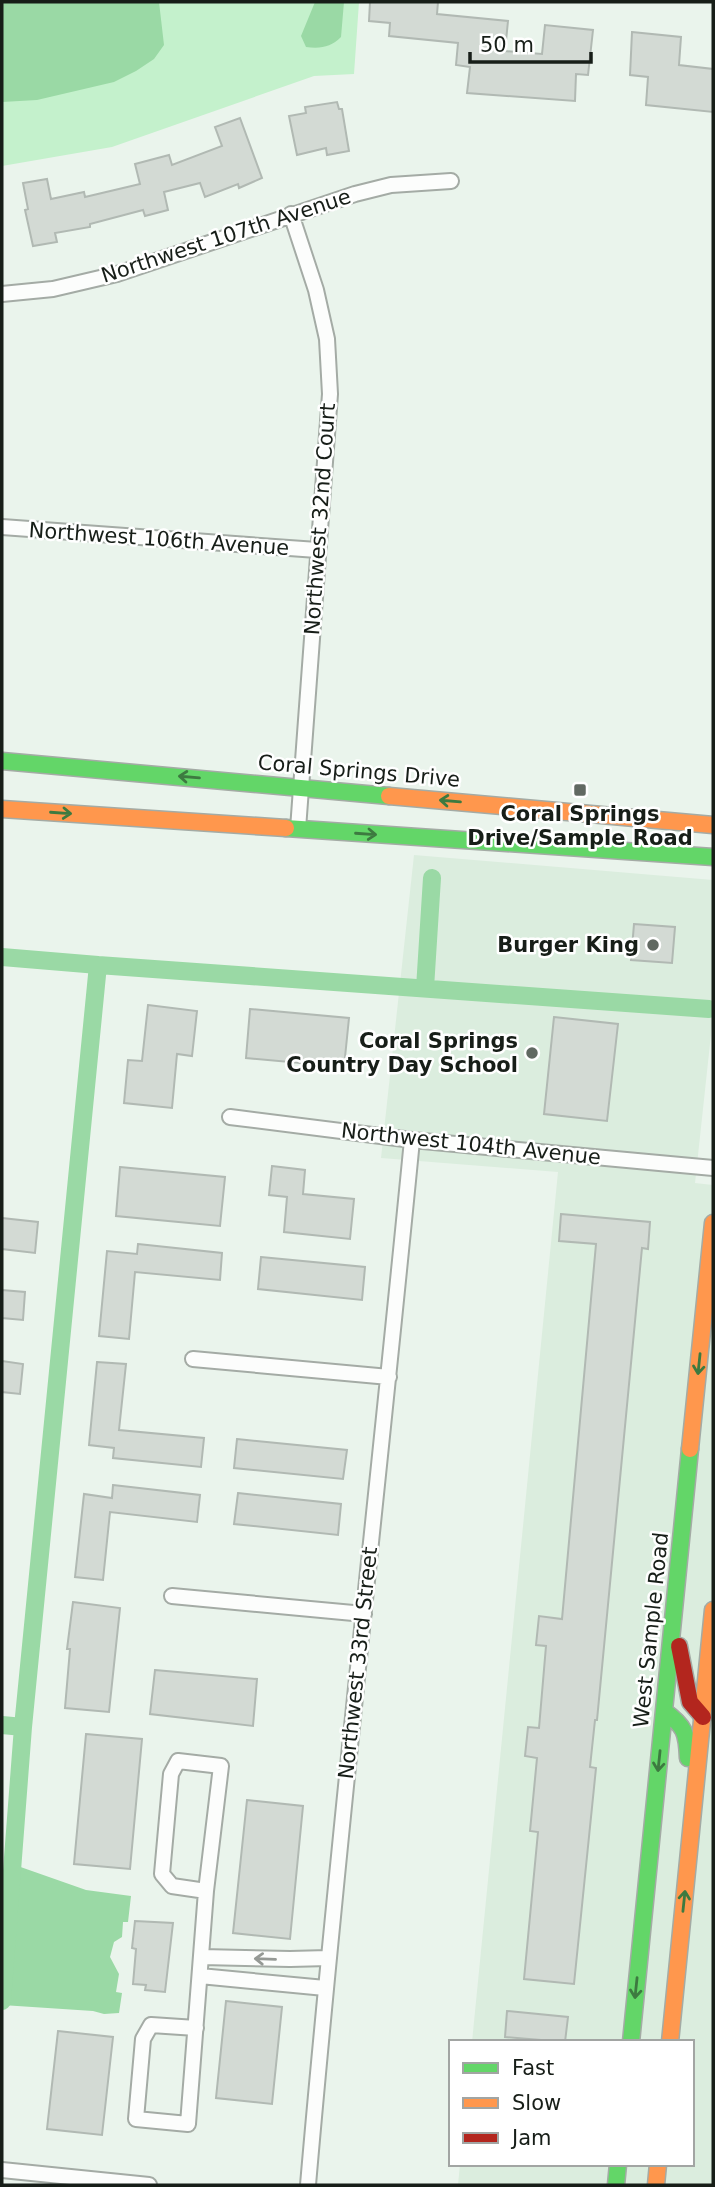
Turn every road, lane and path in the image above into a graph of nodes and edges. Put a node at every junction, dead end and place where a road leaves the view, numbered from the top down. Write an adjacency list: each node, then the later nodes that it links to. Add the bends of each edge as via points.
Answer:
1 (451, 181): 2 (street, Northwest 107th Avenue, via 391,186)
2 (292, 214): 3 (street, Northwest 107th Avenue, via 117,274 53,289); 5 (street, Northwest 32nd Court, via 327,338 330,394)
3 (2, 294)
4 (2, 527): 5 (street, Northwest 106th Avenue)
5 (317, 551): 7 (street, Northwest 32nd Court)
6 (2, 761): 7 (main road, Coral Springs Drive, one-way to 6)
7 (302, 787): 9 (main road, Coral Springs Drive, one-way to 7); 10 (street, Northwest 32nd Court)
8 (2, 809): 10 (main road, one-way to 10)
9 (713, 825)
10 (298, 829): 11 (main road, one-way to 11)
11 (713, 857)
12 (230, 1117): 13 (street, Northwest 104th Avenue)
13 (412, 1140): 14 (street, Northwest 104th Avenue); 17 (street, Northwest 33rd Street)
14 (713, 1168)
15 (713, 1223): 21 (main road, West Sample Road, one-way to 21)
16 (193, 1359): 17 (street)
17 (389, 1377): 20 (street, Northwest 33rd Street)
18 (172, 1596): 20 (street)
19 (713, 1610): 23 (main road)
20 (364, 1614): 27 (street, Northwest 33rd Street)
21 (674, 1615): 22 (main road, West Sample Road); 23 (main road, via 686,1689)
22 (664, 1711): 24 (main road, via 687,1733); 31 (main road, West Sample Road, one-way to 31)
23 (703, 1717): 24 (main road)
24 (692, 1824): 32 (main road, one-way to 24)
25 (206, 1891): 25 (street, via 221,1766 178,1761 171,1774 162,1874 172,1886); 26 (street)
26 (202, 1957): 27 (street, one-way to 26); 28 (street)
27 (328, 1958): 29 (street, Northwest 33rd Street)
28 (200, 1976): 29 (street); 30 (street)
29 (325, 1988): 37 (street, Northwest 33rd Street)
30 (197, 2028): 30 (street, via 188,2124 135,2119 142,2039 151,2025)
31 (631, 2040)
32 (670, 2040)
33 (618, 2166): 38 (main road)
34 (658, 2166): 39 (main road)
35 (2, 2171): 36 (street)
36 (149, 2185)
37 (308, 2185)
38 (616, 2185)
39 (656, 2185)

